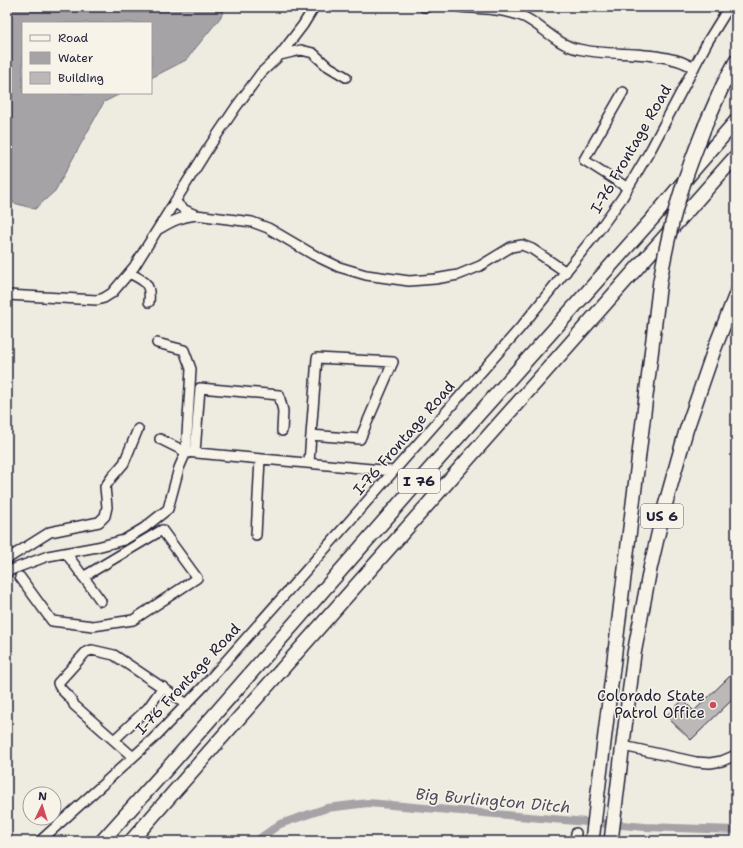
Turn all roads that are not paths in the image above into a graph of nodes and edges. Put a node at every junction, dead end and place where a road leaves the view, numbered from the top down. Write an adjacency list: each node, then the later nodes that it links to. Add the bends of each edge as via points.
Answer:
1 (314, 7): 6 (street)
2 (424, 7): 3 (street)
3 (427, 7)
4 (460, 7): 8 (street, via 514,14 577,49 654,56 672,59)
5 (729, 7): 8 (street, I-76 Frontage Road)
6 (280, 55): 9 (street, via 301,50 313,54); 14 (street, via 261,73 236,107)
7 (736, 61): 43 (highway, US 6, bridge, via 705,126 687,173 667,244 660,281)
8 (694, 68): 13 (street, I-76 Frontage Road)
9 (346, 77)
10 (623, 92): 13 (street, via 584,160)
11 (736, 121): 50 (highway, I 76)
12 (736, 156): 51 (highway, I 76)
13 (628, 188): 17 (street, I-76 Frontage Road)
14 (175, 201): 15 (street, via 185,211); 16 (street)
15 (196, 216): 16 (street, via 173,220); 17 (street, via 252,222 268,228 339,267 366,275 409,280 458,275 480,266 511,247 522,245)
16 (158, 229): 18 (street)
17 (566, 272): 30 (street, I-76 Frontage Road)
18 (129, 273): 20 (street, via 112,293 97,300); 21 (street, via 144,280 149,288)
19 (736, 294): 44 (highway, US 6, via 686,430 663,513 634,654)
20 (7, 295)
21 (149, 302)
22 (157, 343): 27 (street, via 184,350 191,369)
23 (138, 429): 35 (street, via 124,463 105,487 107,507 99,522 50,532)
24 (282, 431): 27 (street, via 283,411 279,395 200,388)
25 (311, 435): 25 (street, via 360,439 393,362 317,358); 29 (street)
26 (160, 439): 27 (street)
27 (190, 452): 28 (street); 31 (street, via 179,468 168,509)
28 (260, 459): 29 (street); 33 (street)
29 (309, 463): 30 (street)
30 (394, 471): 41 (street, I-76 Frontage Road)
31 (154, 520): 32 (street); 34 (street, via 124,540)
32 (162, 530): 37 (street, via 197,578 133,620 93,626 52,621); 38 (street)
33 (256, 535)
34 (66, 553): 36 (street, via 48,556); 38 (street)
35 (7, 559)
36 (7, 572)
37 (20, 577)
38 (84, 577): 39 (street)
39 (101, 601)
40 (163, 687): 41 (street); 42 (street, via 148,708); 42 (street, via 114,655 92,650 86,652 58,683 59,687 73,700 74,705)
41 (187, 704): 46 (street, I-76 Frontage Road)
42 (114, 740): 46 (street)
43 (604, 743): 44 (highway); 47 (highway, US 6)
44 (623, 746): 45 (street, via 696,762 710,763); 48 (highway, US 6)
45 (736, 756)
46 (133, 757): 49 (street, I-76 Frontage Road)
47 (593, 838)
48 (612, 838)
49 (40, 841)
50 (102, 841)
51 (131, 841)

